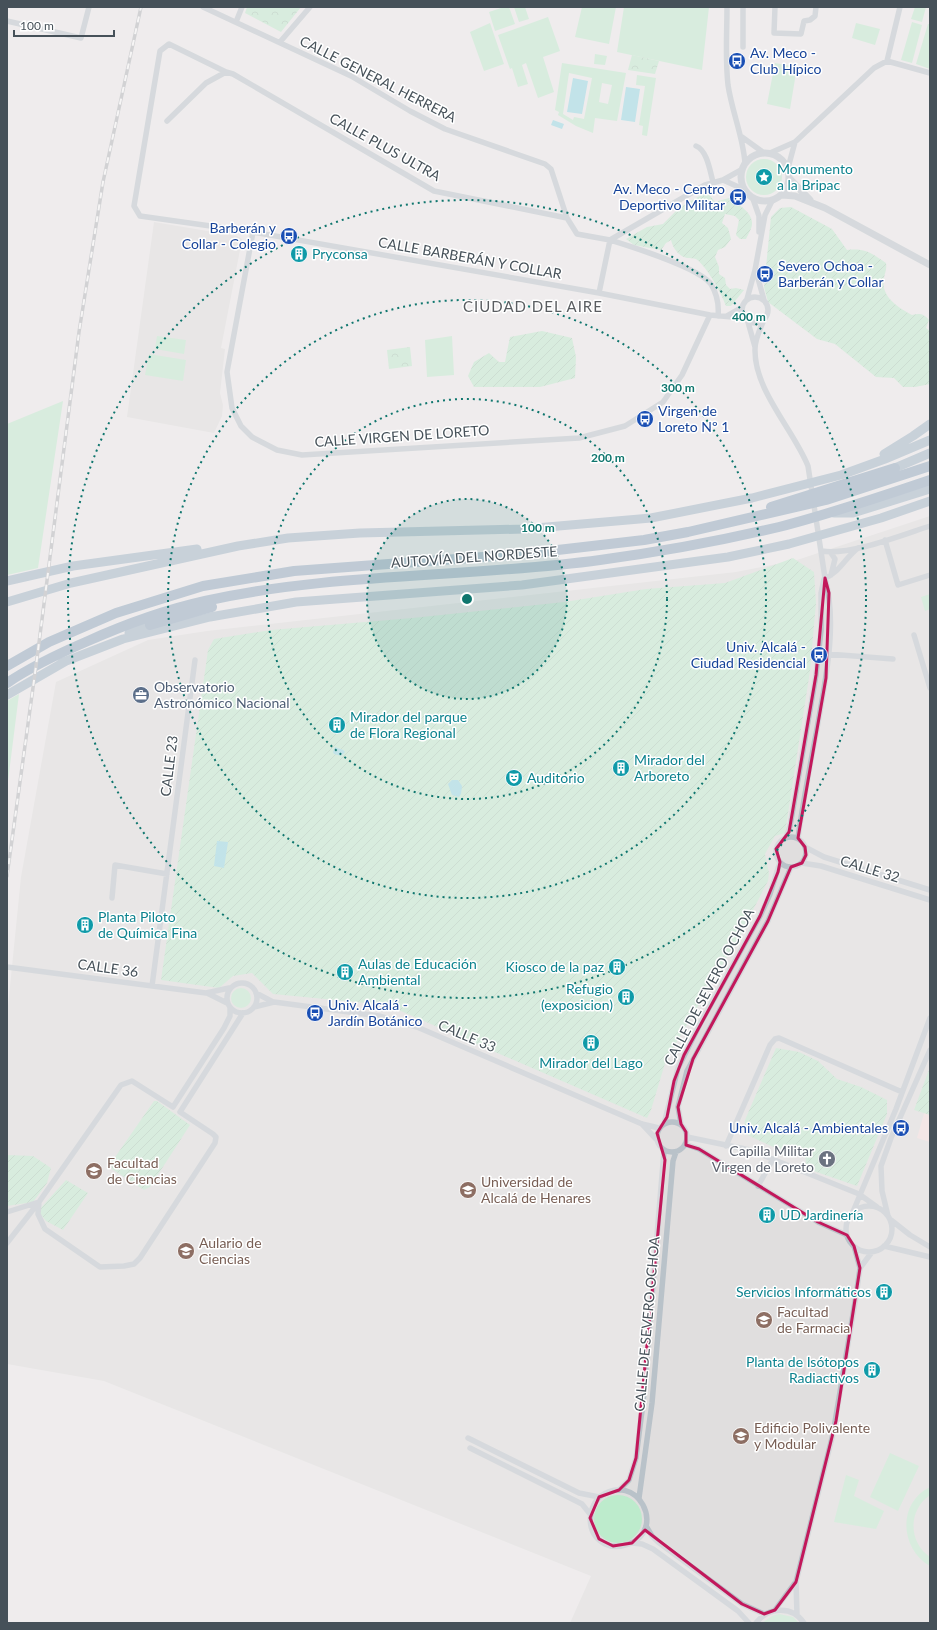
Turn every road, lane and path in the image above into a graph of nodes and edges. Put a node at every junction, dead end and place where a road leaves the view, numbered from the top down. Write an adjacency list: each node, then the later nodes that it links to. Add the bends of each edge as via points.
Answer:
1 (89, 7): 10 (street, via 81,38)
2 (203, 7): 11 (street, CALLE GENERAL HERRERA)
3 (242, 7): 11 (street)
4 (310, 7): 12 (street)
5 (727, 7): 18 (street, via 728,84 733,111)
6 (743, 7): 13 (street)
7 (775, 7): 8 (street, via 774,34 801,34 804,21 815,16)
8 (816, 7)
9 (900, 7): 14 (street)
10 (7, 21)
11 (236, 22): 12 (street, CALLE GENERAL HERRERA)
12 (280, 42): 33 (street, CALLE GENERAL HERRERA, via 351,76 445,129 545,164 551,169)
13 (743, 47)
14 (887, 61): 16 (street); 19 (street, via 874,68)
15 (226, 72): 17 (street, via 206,83); 32 (street, CALLE PLUS ULTRA, via 169,44 160,51 134,206 137,214); 33 (street, CALLE PLUS ULTRA, via 234,74 434,191)
16 (930, 73)
17 (166, 121)
18 (742, 137): 21 (street); 22 (street)
19 (795, 142): 21 (street); 23 (street)
20 (696, 146): 26 (street, via 701,148 704,154)
21 (767, 153): 22 (street, via 753,156); 23 (street, via 782,160)
22 (743, 167): 25 (street); 27 (street, via 740,180)
23 (788, 168): 24 (street)
24 (789, 178): 28 (street); 31 (street)
25 (723, 180): 26 (street); 27 (street)
26 (713, 182): 35 (street)
27 (743, 189): 29 (street)
28 (782, 195): 30 (street); 31 (street, via 796,196)
29 (753, 199): 30 (street); 36 (street, via 759,216)
30 (772, 201): 36 (street, via 765,216)
31 (813, 203): 37 (street)
32 (148, 218): 34 (street, CALLE BARBERÁN Y COLLAR)
33 (567, 218): 35 (street, CALLE GENERAL HERRERA, via 576,234)
34 (253, 232): 39 (street, CALLE BARBERÁN Y COLLAR); 43 (street, CALLE VIRGEN DE LORETO, via 227,372 232,408 241,426 252,437 277,450 302,455 579,438 626,426 663,402 682,375)
35 (610, 240): 39 (street); 44 (street, via 700,275 715,293 719,307)
36 (759, 242): 38 (street)
37 (930, 265)
38 (756, 270): 40 (street); 41 (street)
39 (599, 293): 43 (street, CALLE BARBERÁN Y COLLAR)
40 (747, 299): 41 (street, via 757,297); 42 (street)
41 (764, 300): 47 (street, via 768,310)
42 (741, 308): 45 (street, CALLE BARBERÁN Y COLLAR); 46 (street)
43 (710, 315): 44 (street, CALLE BARBERÁN Y COLLAR)
44 (718, 316): 45 (street, CALLE BARBERÁN Y COLLAR)
45 (726, 316): 46 (street, CALLE BARBERÁN Y COLLAR)
46 (743, 318): 48 (street)
47 (764, 320): 48 (street, via 758,323); 49 (street)
48 (748, 322): 49 (street)
49 (755, 348): 65 (street, via 755,360 763,386 802,451 808,466)
50 (930, 424): 55 (highway, via 890,451)
51 (930, 440): 55 (highway)
52 (930, 453): 54 (highway)
53 (930, 466): 61 (highway, via 826,500)
54 (895, 468): 61 (highway)
55 (841, 474): 62 (highway, via 752,498 651,518 524,529 360,533)
56 (930, 480): 59 (highway, AUTOVÍA DEL NORDESTE)
57 (930, 489): 59 (highway, via 853,513)
58 (930, 501): 74 (highway, via 881,518 728,558 522,585 296,602)
59 (829, 513): 71 (highway, AUTOVÍA DEL NORDESTE, via 691,546 600,560 522,569)
60 (930, 526): 63 (street)
61 (688, 532): 79 (highway, via 610,545 523,554 294,571 203,586 116,613 49,642)
62 (288, 538): 70 (highway, via 255,538 168,554 73,566); 72 (highway, via 238,546 71,583)
63 (885, 540): 64 (street); 67 (street, via 898,585)
64 (860, 547): 66 (street); 68 (street, via 849,555)
65 (822, 551): 66 (street); 69 (street)
66 (831, 553): 68 (street, via 835,559)
67 (930, 575)
68 (831, 576): 69 (street)
69 (824, 578): 76 (street, via 829,592); 83 (street, via 816,675)
70 (7, 581)
71 (293, 586): 73 (highway); 74 (highway, AUTOVÍA DEL NORDESTE, via 205,601)
72 (7, 602)
73 (150, 625): 74 (highway)
74 (122, 634): 80 (highway, AUTOVÍA DEL NORDESTE, via 55,655); 82 (highway, via 61,663)
75 (914, 635): 81 (street)
76 (828, 654): 77 (street); 84 (street)
77 (892, 659)
78 (195, 660): 89 (street, CALLE 23)
79 (7, 666)
80 (7, 682)
81 (930, 688)
82 (7, 695)
83 (786, 837): 84 (street); 86 (street, via 780,841 776,849)
84 (798, 838): 85 (street)
85 (806, 847): 87 (street); 90 (street, CALLE 32, via 824,857)
86 (780, 862): 88 (street); 109 (street, CALLE DE SEVERO OCHOA, via 760,916 678,1068)
87 (802, 863): 88 (street); 92 (street, CALLE 32, via 821,866)
88 (792, 867): 108 (street, CALLE DE SEVERO OCHOA, via 768,920 693,1059 678,1107)
89 (167, 874): 91 (street, via 115,866); 94 (street, CALLE 23)
90 (930, 890)
91 (112, 898)
92 (930, 900)
93 (7, 967): 94 (street, CALLE 36)
94 (152, 986): 96 (street, CALLE 36)
95 (230, 988): 96 (street, CALLE 36); 97 (street, via 237,983 246,983); 99 (street, via 226,998)
96 (206, 993): 99 (street, CALLE 36)
97 (256, 993): 98 (street, CALLE 33); 100 (street)
98 (274, 1002): 100 (street, CALLE 33); 107 (street, CALLE 33, via 396,1020)
99 (228, 1006): 101 (street, via 238,1013); 105 (street, via 230,1016 224,1028)
100 (254, 1007): 101 (street)
101 (243, 1013): 106 (street)
102 (930, 1018): 104 (street)
103 (930, 1050): 123 (street, via 881,1166 882,1191)
104 (902, 1092): 113 (street, via 779,1038 775,1039 770,1045); 118 (street)
105 (173, 1107): 106 (street); 119 (street, via 132,1081 121,1085)
106 (180, 1112): 119 (street, via 213,1134 216,1137 215,1143 134,1264 100,1267 46,1229 38,1214)
107 (642, 1124): 109 (street, CALLE 33); 111 (street, CALLE 33)
108 (681, 1124): 109 (street, via 675,1122); 110 (street)
109 (662, 1126): 111 (street)
110 (687, 1137): 112 (street); 113 (street)
111 (656, 1138): 114 (street, via 659,1147)
112 (685, 1144): 115 (street); 117 (street, via 700,1149)
113 (726, 1146): 116 (street, via 750,1150)
114 (664, 1151): 115 (street); 134 (street, CALLE DE SEVERO OCHOA, via 636,1458 629,1480)
115 (676, 1152): 136 (street, CALLE DE SEVERO OCHOA, via 652,1404)
116 (773, 1159): 117 (street); 118 (street)
117 (758, 1186): 124 (street, via 818,1222)
118 (859, 1194): 120 (street); 122 (street)
119 (39, 1202): 121 (street); 125 (street)
120 (877, 1208): 122 (street, via 864,1207); 123 (street)
121 (7, 1212)
122 (852, 1214): 124 (street, via 848,1220)
123 (889, 1218): 127 (street, via 892,1234); 128 (street)
124 (847, 1235): 126 (street)
125 (7, 1243)
126 (854, 1246): 129 (street); 131 (street)
127 (884, 1246): 129 (street); 130 (street)
128 (930, 1247)
129 (872, 1252): 131 (street)
130 (930, 1258)
131 (860, 1268): 140 (street, via 833,1434)
132 (468, 1438): 135 (street, via 579,1493)
133 (470, 1448): 137 (street, via 582,1504)
134 (619, 1490): 135 (street); 136 (street, via 627,1491)
135 (599, 1497): 137 (street)
136 (639, 1498): 138 (street, via 646,1511)
137 (590, 1514): 139 (street, via 594,1533 605,1544 618,1547)
138 (646, 1526): 139 (street); 142 (street, via 658,1542 742,1604)
139 (632, 1543): 144 (street, via 653,1549 738,1611)
140 (796, 1582): 141 (street); 143 (street)
141 (775, 1610): 142 (street); 143 (street)
142 (764, 1614): 145 (street)
143 (797, 1615): 146 (street)
144 (749, 1623)
145 (756, 1623)
146 (804, 1623)

